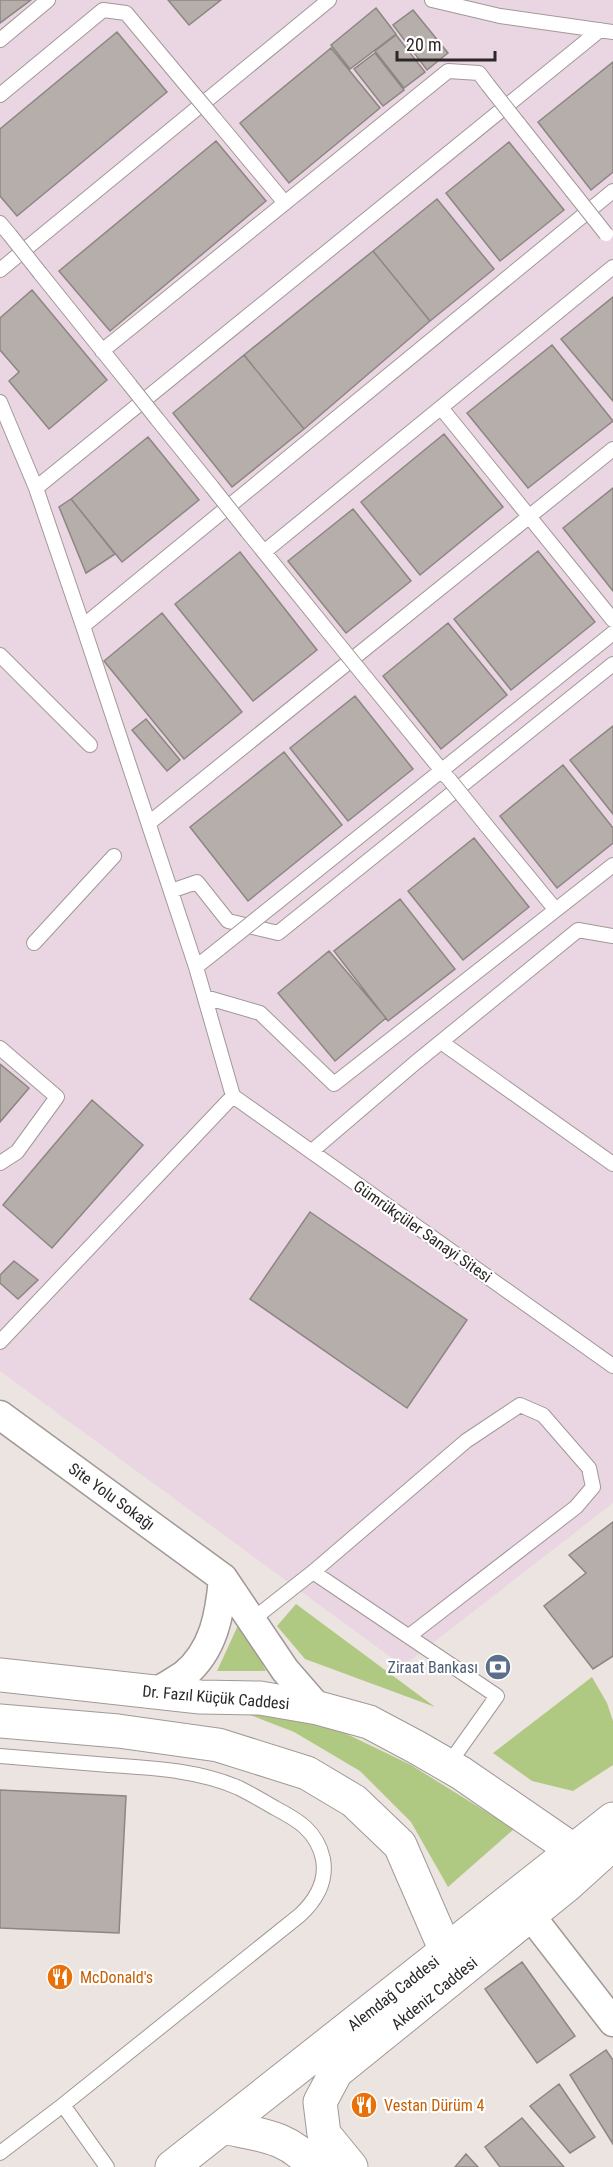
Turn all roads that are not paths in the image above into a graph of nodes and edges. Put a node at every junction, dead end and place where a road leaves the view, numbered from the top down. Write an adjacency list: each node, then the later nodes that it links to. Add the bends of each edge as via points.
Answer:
1 (48, 0): 5 (lane)
2 (329, 0): 12 (lane)
3 (432, 0): 4 (lane, via 500,16)
4 (607, 31): 17 (lane)
5 (0, 40)
6 (0, 95): 8 (lane, bridge, via 103,10 126,14)
7 (613, 191): 21 (lane)
8 (285, 203): 10 (lane, bridge, via 448,71 479,73); 13 (lane)
9 (0, 223): 13 (lane, bridge)
10 (609, 238)
11 (613, 267): 15 (lane)
12 (0, 270)
13 (102, 351): 19 (lane, bridge)
14 (0, 402): 17 (lane)
15 (442, 409): 18 (lane); 19 (lane)
16 (613, 449): 18 (lane)
17 (36, 488): 21 (lane)
18 (529, 517): 20 (lane); 27 (lane)
19 (264, 552): 26 (lane, bridge)
20 (613, 620)
21 (83, 626): 27 (lane)
22 (608, 637): 26 (lane)
23 (0, 655): 25 (lane)
24 (613, 664): 30 (lane, via 278,933 228,921 197,882)
25 (90, 745)
26 (445, 775): 31 (lane, bridge); 34 (lane, bridge)
27 (149, 823): 30 (lane)
28 (114, 856): 33 (lane)
29 (613, 865): 31 (lane)
30 (171, 891): 34 (lane)
31 (555, 909): 35 (lane, via 334,1084 260,1013)
32 (613, 936): 36 (lane, via 578,930)
33 (34, 943)
34 (196, 967): 35 (lane)
35 (205, 997): 38 (lane)
36 (441, 1042): 39 (lane); 41 (lane)
37 (0, 1048): 40 (lane, via 57,1097 17,1152)
38 (233, 1096): 39 (lane, Gümrükçüler Sanayi Sitesi); 42 (lane)
39 (312, 1151): 43 (lane, Gümrükçüler Sanayi Sitesi)
40 (0, 1163)
41 (613, 1164)
42 (0, 1342)
43 (613, 1366)
44 (0, 1415): 46 (street, Site Yolu Sokağı)
45 (313, 1572): 47 (lane); 48 (lane); 48 (lane, via 466,1441 520,1405 543,1415 589,1468 593,1487 576,1507)
46 (223, 1578): 47 (street, Site Yolu Sokağı); 50 (street, via 221,1604 210,1643 185,1674)
47 (252, 1620): 51 (street, Site Yolu Sokağı, via 285,1670)
48 (409, 1636): 54 (lane, via 497,1695)
49 (0, 1675): 50 (main road, Dr. Fazıl Küçük Caddesi)
50 (156, 1692): 51 (main road, Dr. Fazıl Küçük Caddesi, via 260,1698)
51 (318, 1708): 54 (main road, Dr. Fazıl Küçük Caddesi, via 369,1722)
52 (0, 1721): 59 (main road, via 218,1745 307,1773 354,1801 400,1845)
53 (0, 1756): 61 (lane, via 177,1771 238,1788 303,1824 314,1836 324,1864 323,1879 311,1905)
54 (448, 1766): 57 (main road, Dr. Fazıl Küçük Caddesi)
55 (613, 1819): 57 (main road, Alemdağ Caddesi)
56 (613, 1842): 58 (main road, Akdeniz Caddesi, via 605,1852)
57 (573, 1850): 58 (main road, Alemdağ Caddesi)
58 (523, 1905): 59 (main road, Alemdağ Caddesi); 60 (street); 67 (main road, Akdeniz Caddesi, via 336,2072 320,2102 324,2134)
59 (446, 1952): 62 (main road, Alemdağ Caddesi)
60 (612, 2021)
61 (63, 2105): 63 (lane); 64 (lane)
62 (223, 2127): 65 (main road, Alemdağ Caddesi); 66 (main road, via 282,2140 304,2154)
63 (0, 2153)
64 (107, 2167)
65 (172, 2167)
66 (314, 2167)
67 (351, 2167)

